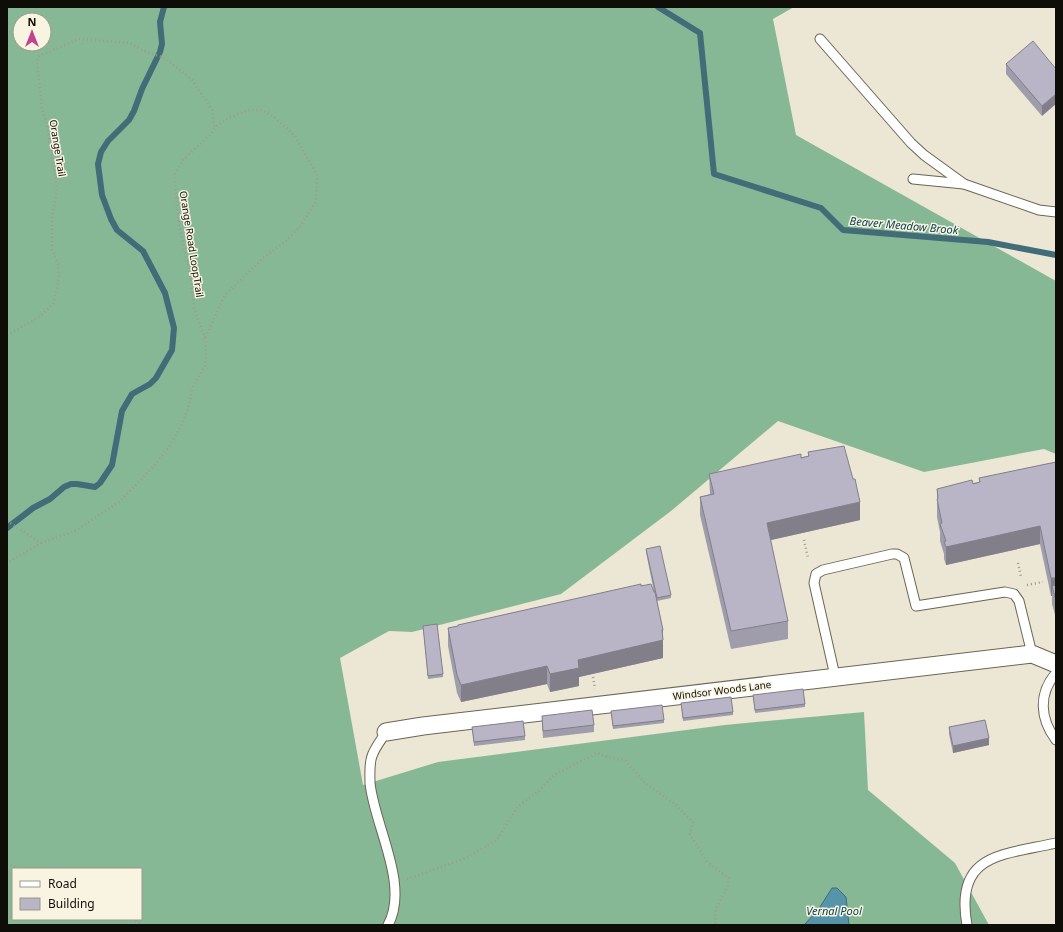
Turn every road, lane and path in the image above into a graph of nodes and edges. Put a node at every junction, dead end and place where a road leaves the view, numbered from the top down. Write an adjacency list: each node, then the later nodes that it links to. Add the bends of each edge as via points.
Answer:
1 (820, 39): 4 (lane, via 911,142 924,155)
2 (215, 129): 6 (path, Orange Trail, via 212,110 195,84 164,58 125,42 79,39 38,57 42,109 47,124 57,190 52,217 52,250 58,264 59,277 54,303 39,317); 7 (path, Orange Road LoopTrail, via 183,160 177,170 175,183 179,226 194,308); 7 (path, Orange Road LoopTrail, via 228,118 250,110 262,110 294,136 316,172 317,184 316,203 307,218 295,233 264,257 225,295)
3 (913, 179): 4 (lane)
4 (964, 184): 5 (lane, via 1039,210)
5 (1056, 212)
6 (7, 335)
7 (205, 338): 10 (path, via 204,368 193,387 180,426 154,466 107,511 72,532)
8 (7, 521): 10 (path)
9 (804, 540): 11 (path)
10 (41, 543): 12 (path)
11 (808, 558)
12 (7, 563)
13 (1018, 563): 14 (path)
14 (1021, 577)
15 (1043, 582): 16 (path)
16 (1027, 585)
17 (1032, 654): 18 (street, Windsor Woods Lane); 20 (street, Windsor Woods Lane); 20 (lane, via 1019,601 1014,594 1005,592 916,606 904,558 892,554 823,570 816,574 814,584)
18 (1056, 664)
19 (1056, 673): 22 (lane, via 1047,686 1042,705 1046,723)
20 (835, 676): 21 (street, Windsor Woods Lane)
21 (386, 732): 27 (lane, via 372,756 370,775 372,800 385,842 394,890 394,909)
22 (1056, 740)
23 (1056, 843): 29 (lane, via 995,856 976,867 968,883 965,898)
24 (7, 864): 25 (path)
25 (19, 868)
26 (405, 879): 28 (path, via 466,858 498,840 517,808 554,775 597,753 625,760 646,784 675,804 693,822 690,834 707,862 728,878 727,889 716,908)
27 (388, 925)
28 (714, 925)
29 (967, 925)

